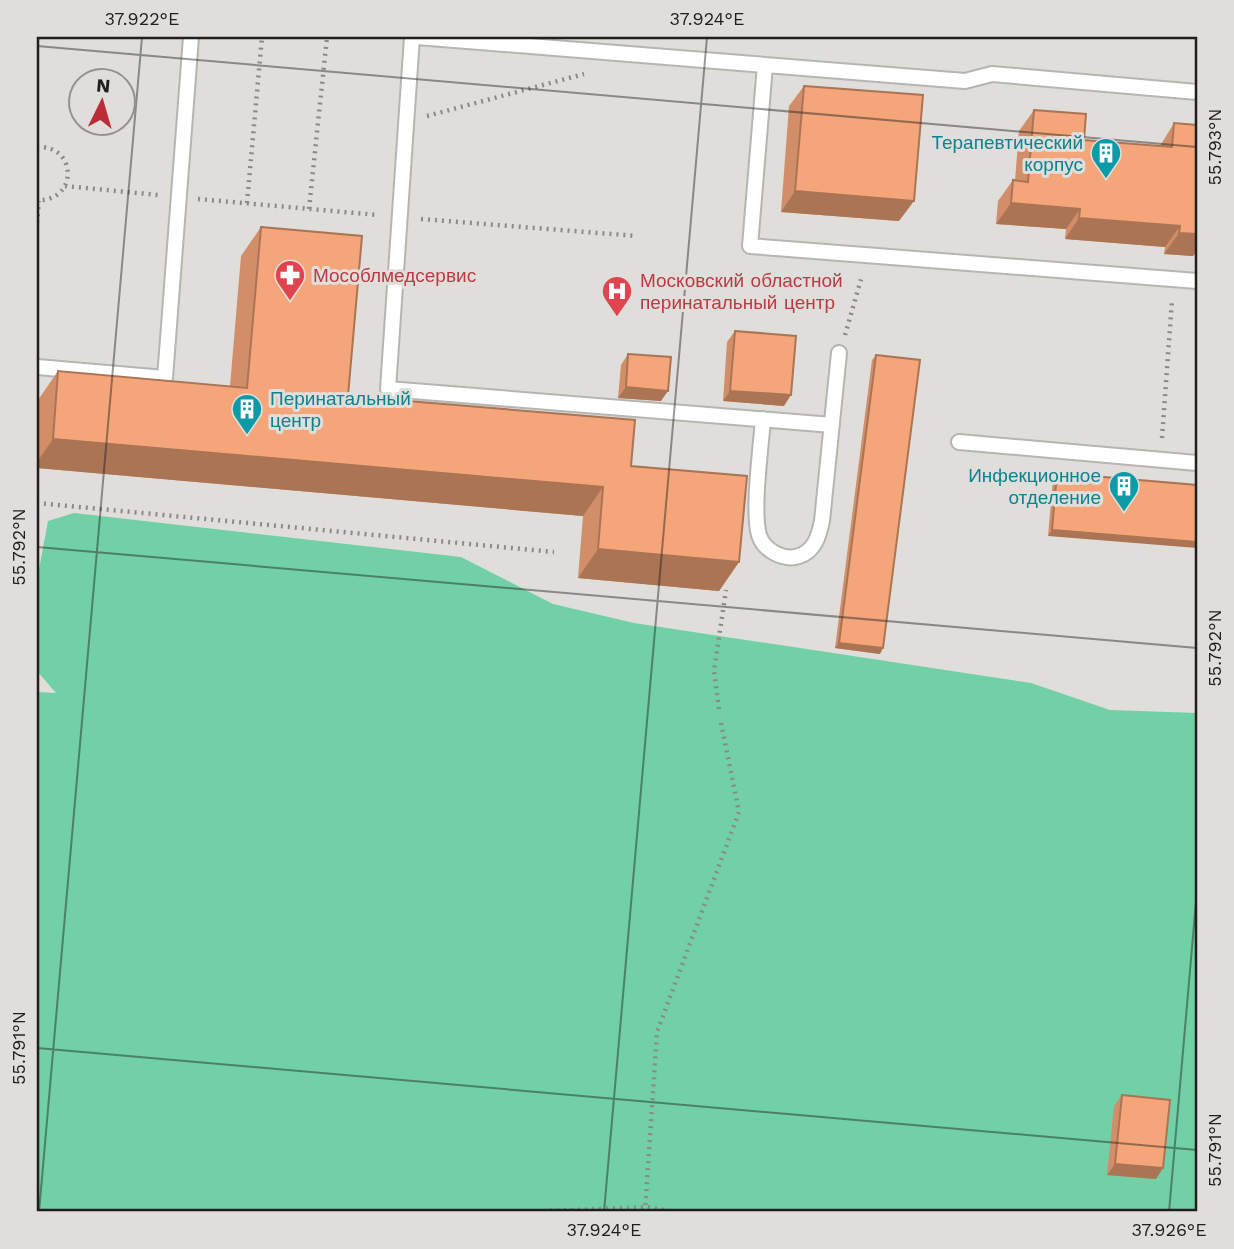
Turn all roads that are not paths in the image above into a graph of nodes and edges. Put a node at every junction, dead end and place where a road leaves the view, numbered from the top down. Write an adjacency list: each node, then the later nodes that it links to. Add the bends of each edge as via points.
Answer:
1 (191, 37): 7 (lane, via 165,378)
2 (414, 37): 3 (lane); 8 (lane, via 388,389)
3 (765, 65): 4 (lane, via 965,81 992,74); 5 (lane, via 750,246)
4 (1197, 92)
5 (1197, 281)
6 (839, 354): 9 (lane)
7 (37, 367)
8 (763, 419): 9 (lane); 9 (lane, via 757,526 763,544 781,555 798,556 811,549 820,533)
9 (832, 425)
10 (959, 442): 11 (lane)
11 (1197, 463)

